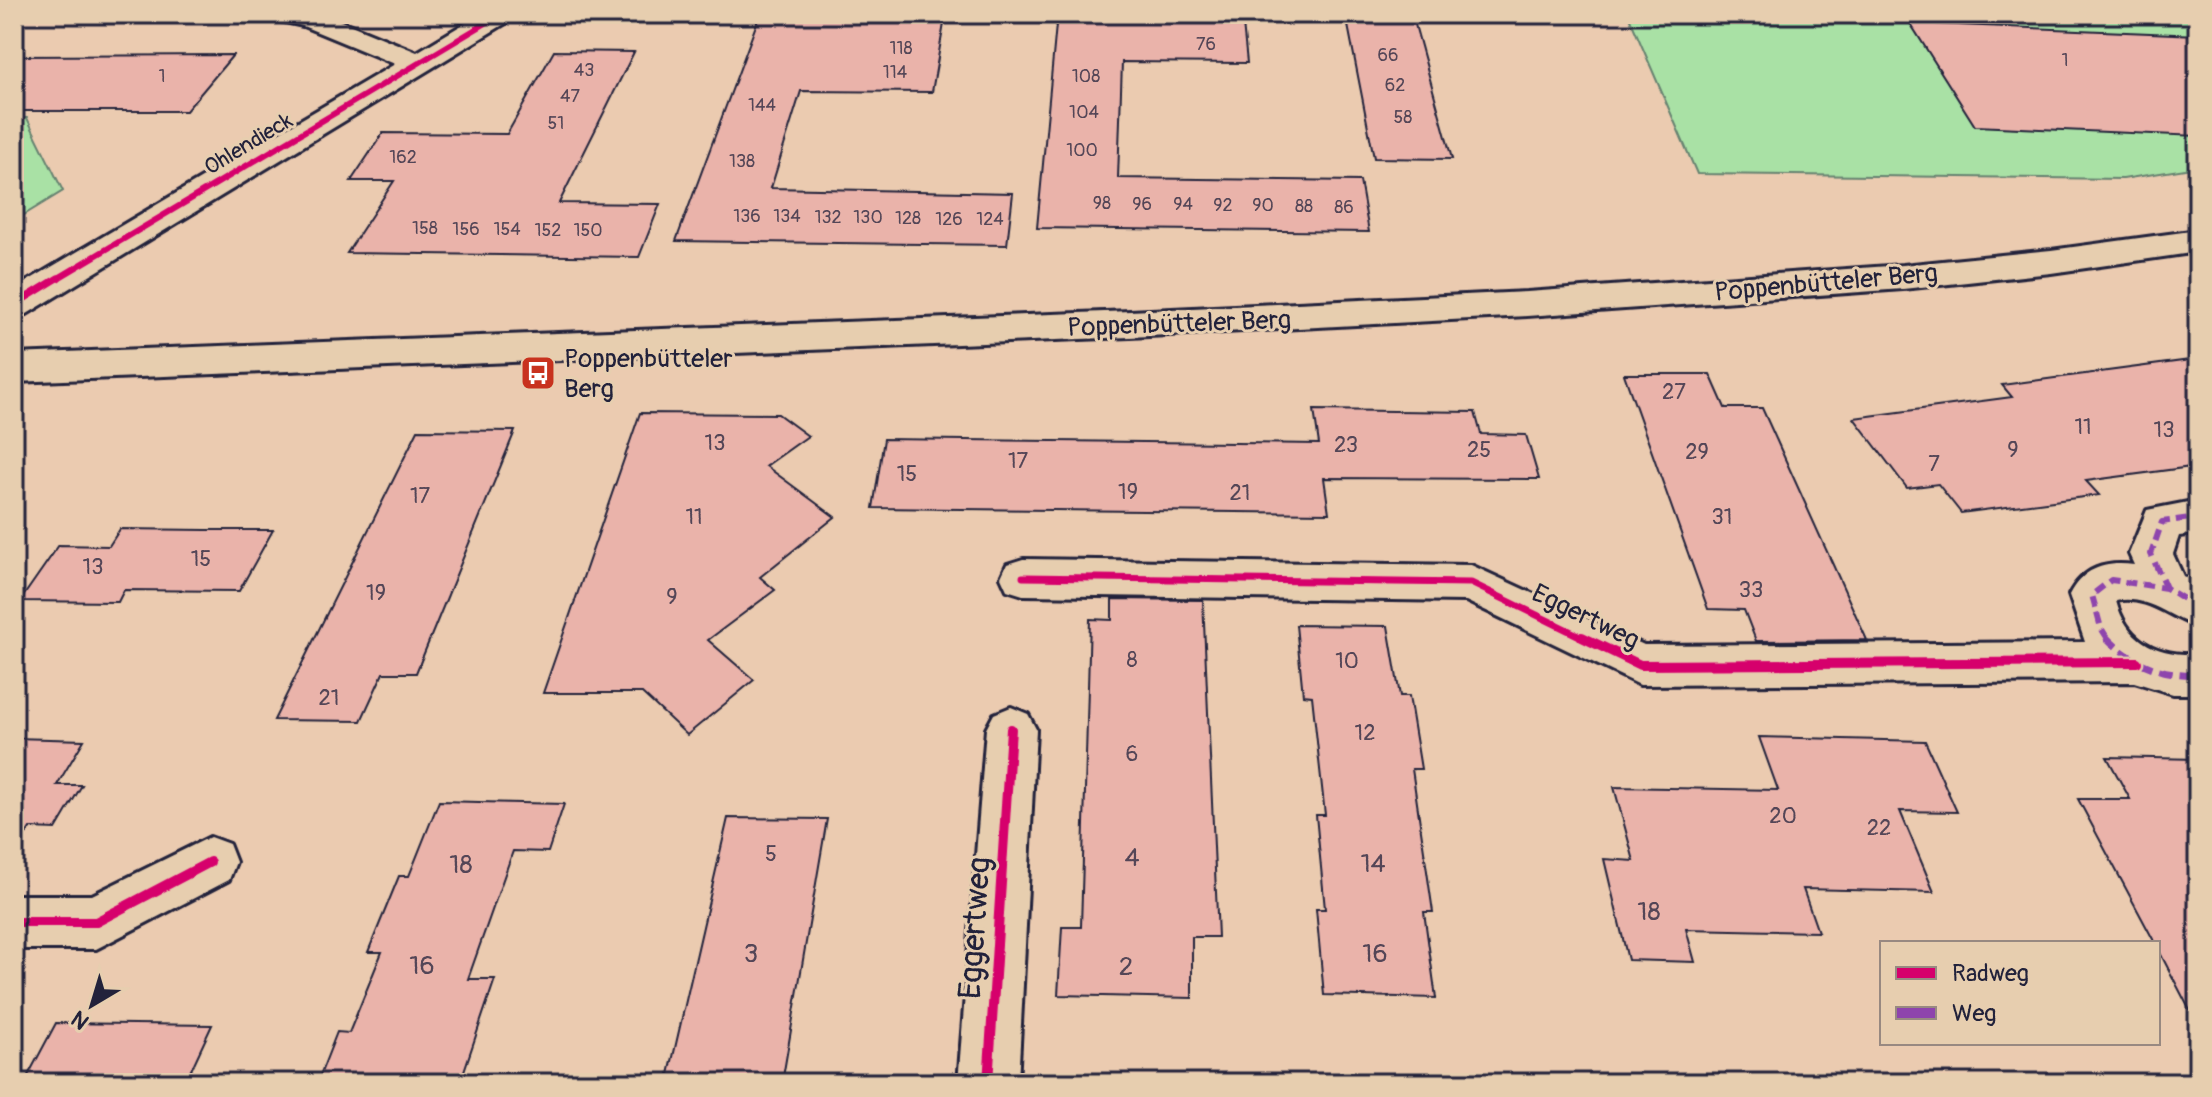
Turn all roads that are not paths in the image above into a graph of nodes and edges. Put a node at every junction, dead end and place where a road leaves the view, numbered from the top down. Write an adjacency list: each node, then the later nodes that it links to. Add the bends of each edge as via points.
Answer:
1 (286, 14): 3 (street, via 311,19)
2 (501, 14): 3 (street, Ohlendieck)
3 (418, 63): 5 (street, Ohlendieck)
4 (2198, 241): 6 (street, Poppenbütteler Berg, via 1748,290 1245,321)
5 (14, 305)
6 (14, 368)
7 (2198, 517): 9 (street, via 2162,522 2151,554)
8 (1023, 577): 10 (street, Eggertweg, via 1471,583 1640,665)
9 (2182, 598): 10 (street, via 2111,580 2092,595 2104,636)
10 (2137, 662): 11 (street, via 2177,676)
11 (2198, 674)
12 (1011, 729): 15 (street, Eggertweg)
13 (210, 862): 14 (street, via 96,922)
14 (14, 922)
15 (988, 1083)

